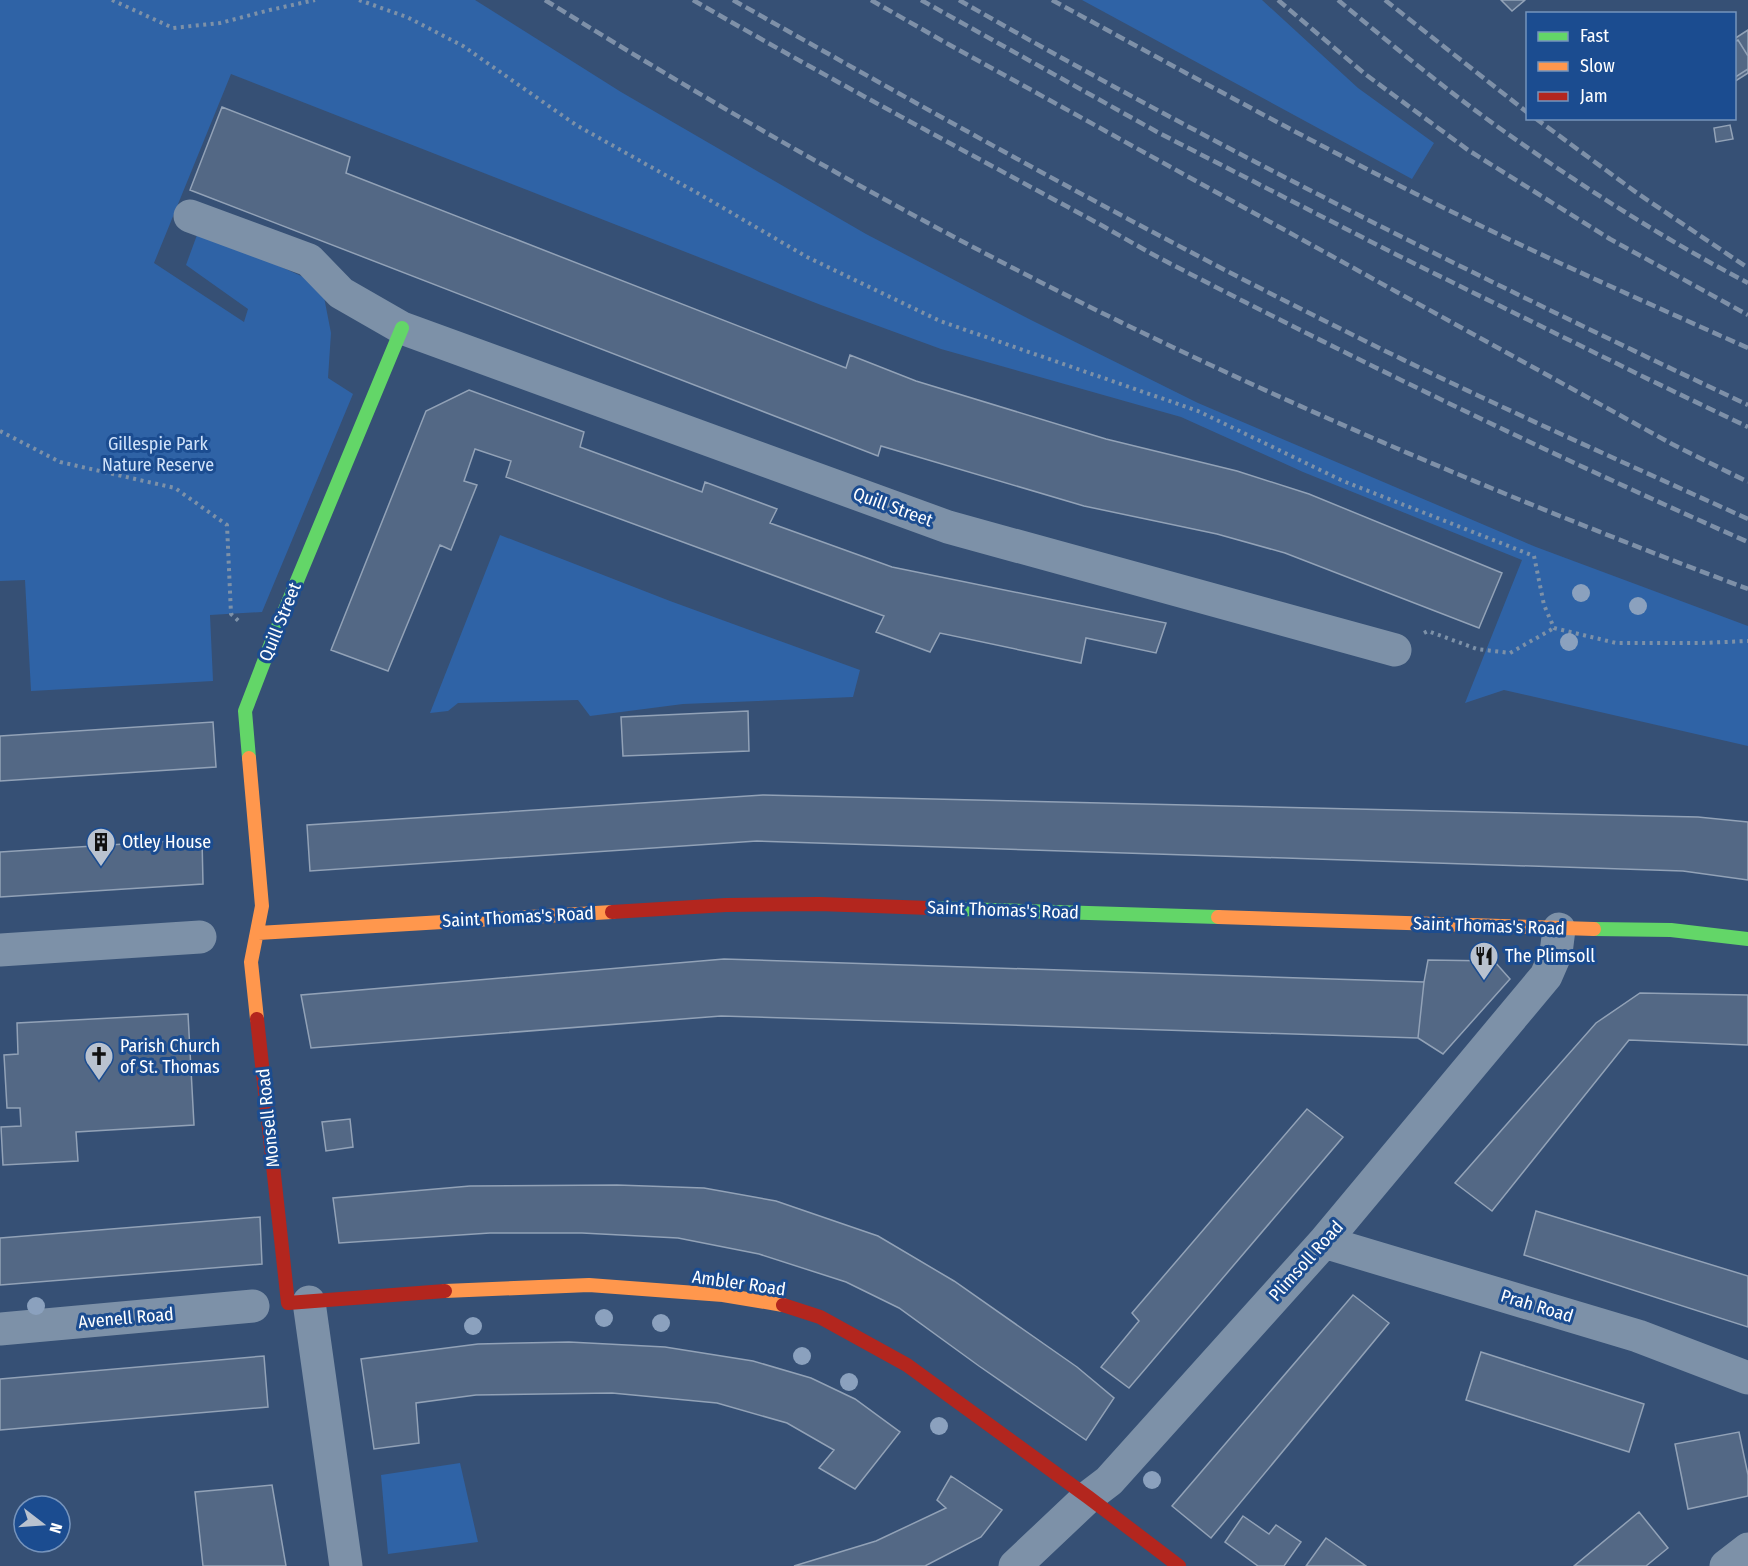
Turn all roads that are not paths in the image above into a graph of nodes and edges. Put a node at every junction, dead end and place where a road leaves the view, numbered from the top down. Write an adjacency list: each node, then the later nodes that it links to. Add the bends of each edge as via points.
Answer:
1 (190, 216): 2 (street, Quill Street, via 309,260 341,293)
2 (402, 328): 3 (street, Quill Street, via 948,527); 5 (street, Quill Street, via 245,711 262,906)
3 (1395, 650)
4 (1559, 929): 5 (street, Saint Thomas's Road, via 807,904 726,905); 7 (street, Saint Thomas's Road, via 1671,930); 9 (street, Plimsoll Road, via 1556,953 1546,976)
5 (258, 933): 10 (street, Monsell Road, via 251,962)
6 (200, 937): 8 (street)
7 (1748, 939)
8 (0, 950)
9 (1324, 1242): 13 (street, Prah Road, via 1638,1336); 14 (street, Plimsoll Road, via 1109,1480)
10 (298, 1302): 14 (street, Ambler Road, via 589,1285 776,1303 820,1317 907,1365); 16 (street, Monsell Road)
11 (253, 1306): 12 (street, Avenell Road)
12 (0, 1329)
13 (1748, 1378)
14 (1088, 1497): 17 (street, Plimsoll Road); 18 (street, Ambler Road)
15 (1748, 1549): 19 (street)
16 (346, 1566)
17 (1015, 1566)
18 (1179, 1566)
19 (1726, 1566)

